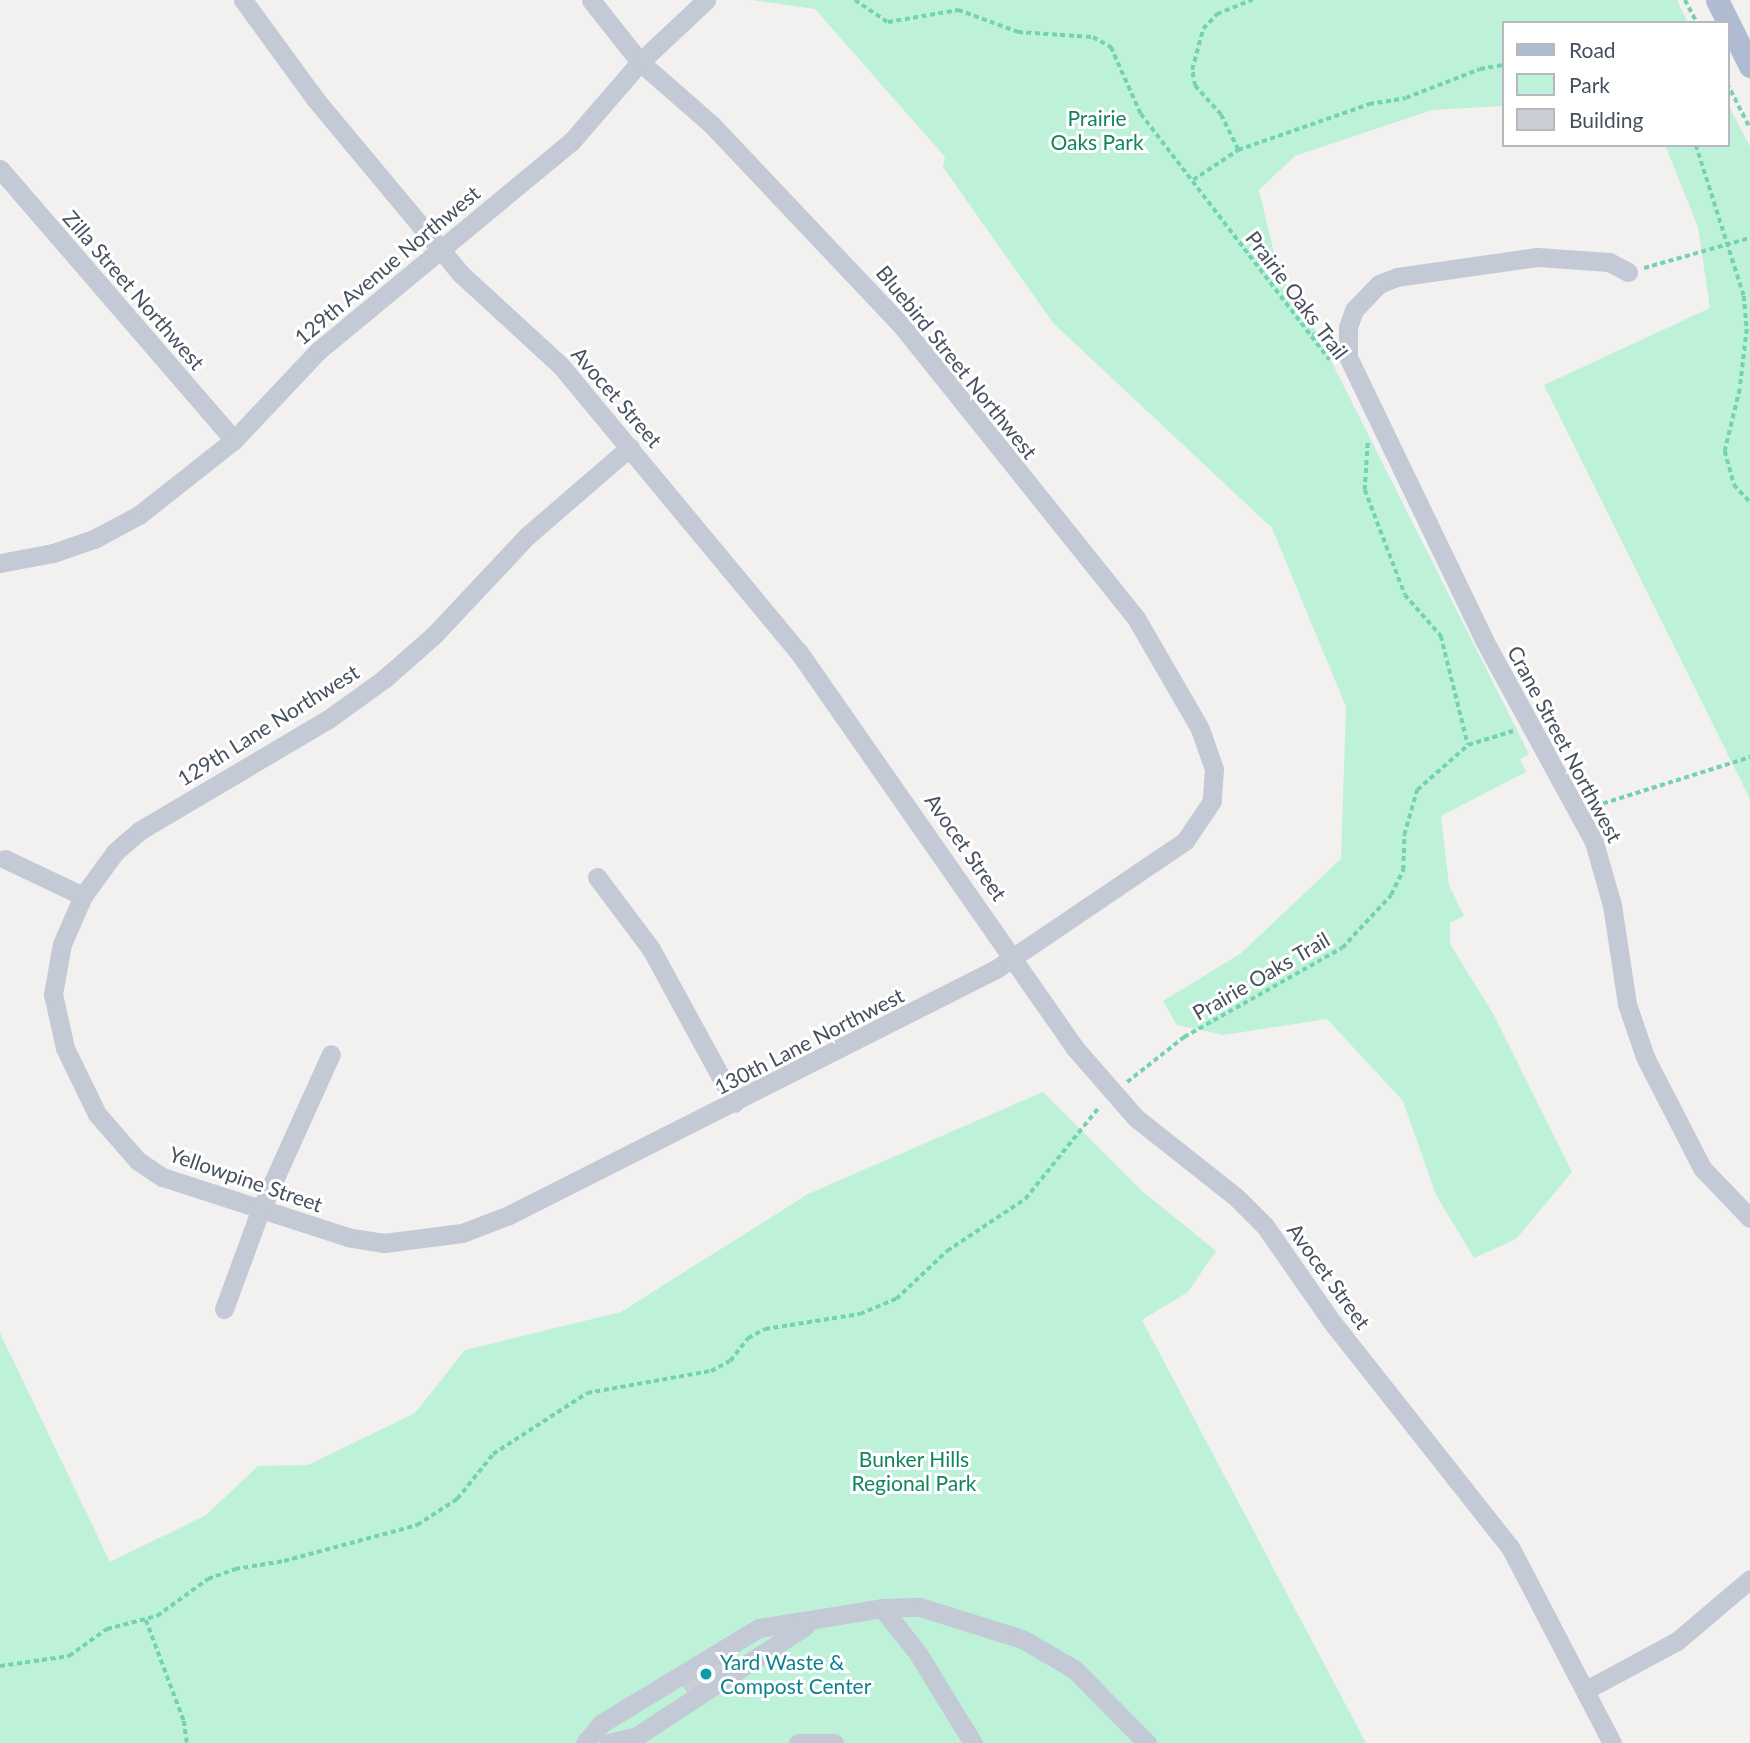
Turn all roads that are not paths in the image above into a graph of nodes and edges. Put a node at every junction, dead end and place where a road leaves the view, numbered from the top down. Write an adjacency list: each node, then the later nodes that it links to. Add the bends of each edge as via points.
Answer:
1 (243, 0): 10 (street, Avocet Street, via 316,100)
2 (591, 0): 7 (street, Bluebird Street Northwest)
3 (706, 0): 7 (street, 129th Avenue Northwest)
4 (1717, 0): 5 (main road)
5 (1728, 21)
6 (1729, 24): 8 (main road)
7 (640, 62): 10 (street, 129th Avenue Northwest, via 571,142); 15 (street, Bluebird Street Northwest, via 711,124 902,326 1136,618 1200,729 1214,769)
8 (1750, 66)
9 (0, 169): 12 (street, Zilla Street Northwest)
10 (438, 247): 12 (street, 129th Avenue Northwest, via 318,351); 13 (street, Avocet Street, via 561,366)
11 (1628, 272): 23 (street, Crane Street Northwest, via 1609,262 1537,257 1451,267 1379,284 1354,310 1348,327 1348,357 1484,640 1580,814 1606,875 1627,1004 1645,1058 1702,1168)
12 (234, 440): 14 (street, 129th Avenue Northwest, via 139,515 94,539 53,554)
13 (630, 447): 18 (street, 129th Lane Northwest, via 527,536 435,634 384,679 327,720 139,831 115,852); 19 (street, Avocet Street, via 799,651)
14 (0, 563)
15 (1212, 802): 19 (street, 130th Lane Northwest, via 1185,841)
16 (5, 859): 18 (street)
17 (597, 877): 21 (street, via 651,949)
18 (83, 896): 22 (street, Yellowpine Street, via 62,944 53,994 65,1048 97,1114 138,1161 162,1177)
19 (1014, 957): 21 (street, 130th Lane Northwest, via 946,997); 29 (street, Avocet Street, via 1074,1047 1136,1118 1236,1197 1265,1226 1332,1322 1510,1546)
20 (331, 1054): 22 (street)
21 (735, 1103): 24 (street, 130th Lane Northwest, via 509,1215 462,1233)
22 (260, 1211): 24 (street, Yellowpine Street); 25 (street)
23 (1750, 1218)
24 (384, 1243)
25 (225, 1309)
26 (1750, 1579): 29 (street, via 1677,1641)
27 (882, 1608): 28 (street); 34 (street, via 917,1653); 35 (street, via 920,1607 1022,1639 1095,1685)
28 (808, 1623): 30 (street, via 759,1628 602,1723); 31 (street, via 637,1736)
29 (1586, 1689): 36 (street, Avocet Street)
30 (585, 1743)
31 (609, 1743)
32 (798, 1743): 33 (street)
33 (834, 1743)
34 (972, 1743)
35 (1147, 1743)
36 (1612, 1743)

